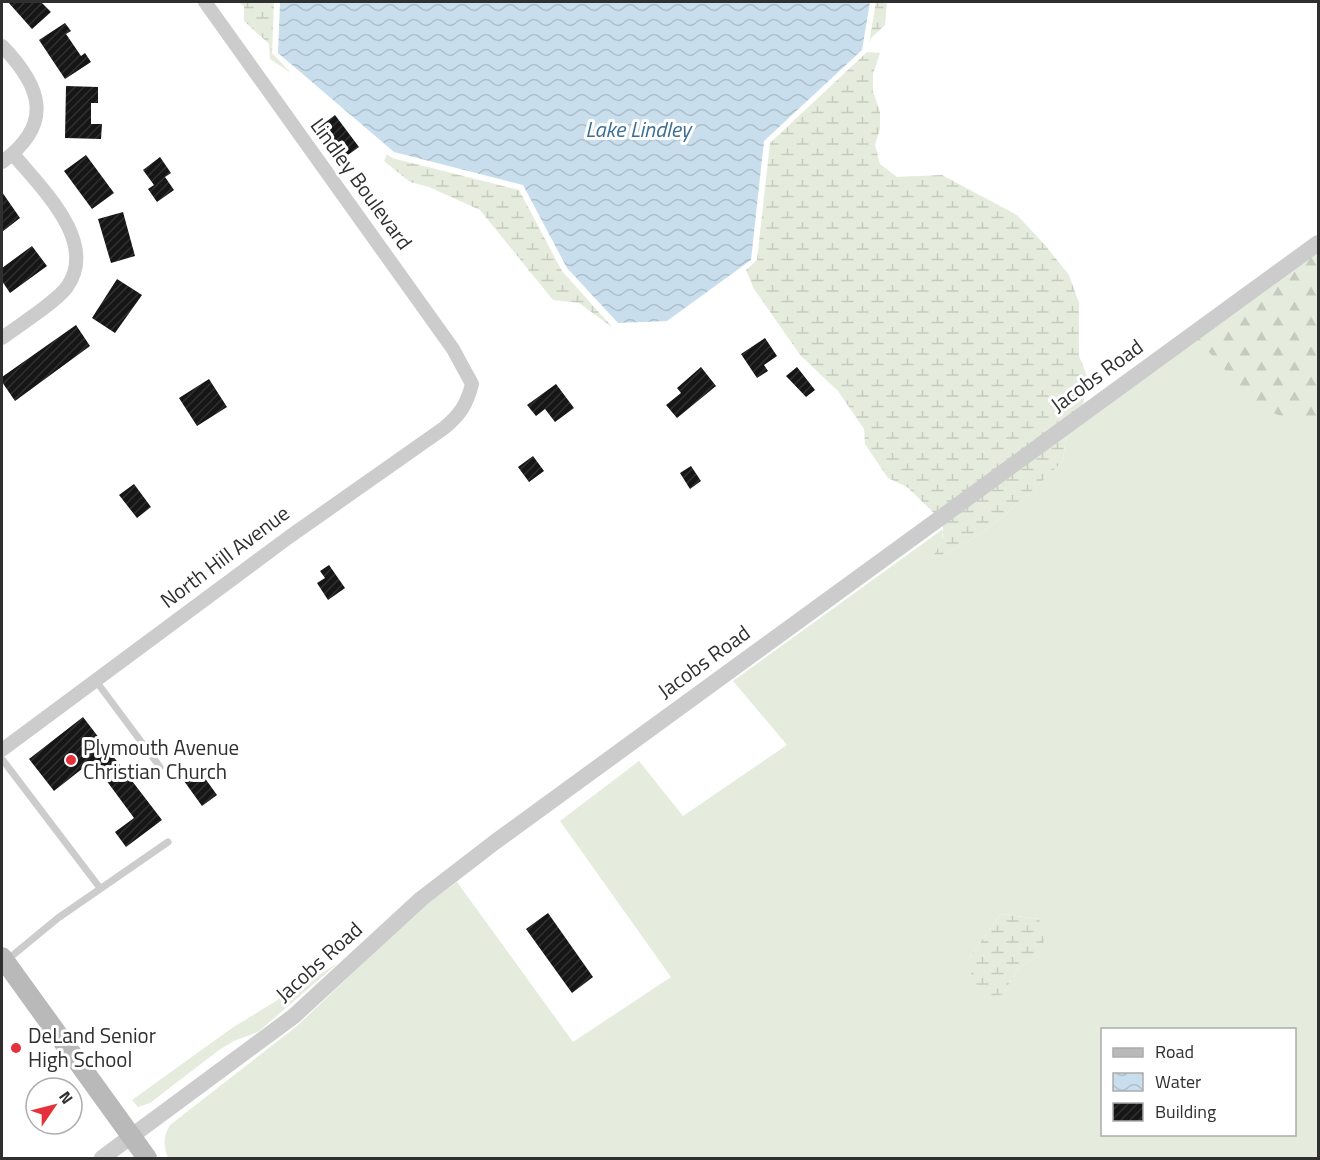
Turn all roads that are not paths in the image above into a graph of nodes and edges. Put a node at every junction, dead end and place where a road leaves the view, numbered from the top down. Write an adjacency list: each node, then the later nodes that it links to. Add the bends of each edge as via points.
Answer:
1 (205, 2): 6 (street, Lindley Boulevard, via 465,366 472,384)
2 (2, 46): 3 (street, via 38,98 34,127)
3 (7, 158): 5 (street, via 72,232 77,251 75,273 65,289)
4 (1318, 243): 14 (street, Jacobs Road, via 495,842 421,899 294,1016)
5 (2, 338)
6 (469, 395): 7 (street, North Hill Avenue, via 460,415 444,428)
7 (96, 681): 8 (street, North Hill Avenue); 10 (lane)
8 (2, 750)
9 (2, 759): 12 (lane)
10 (160, 767)
11 (168, 842): 12 (lane)
12 (100, 888): 13 (lane)
13 (3, 960): 14 (main road)
14 (132, 1137): 15 (street); 16 (main road)
15 (102, 1158)
16 (147, 1158)

